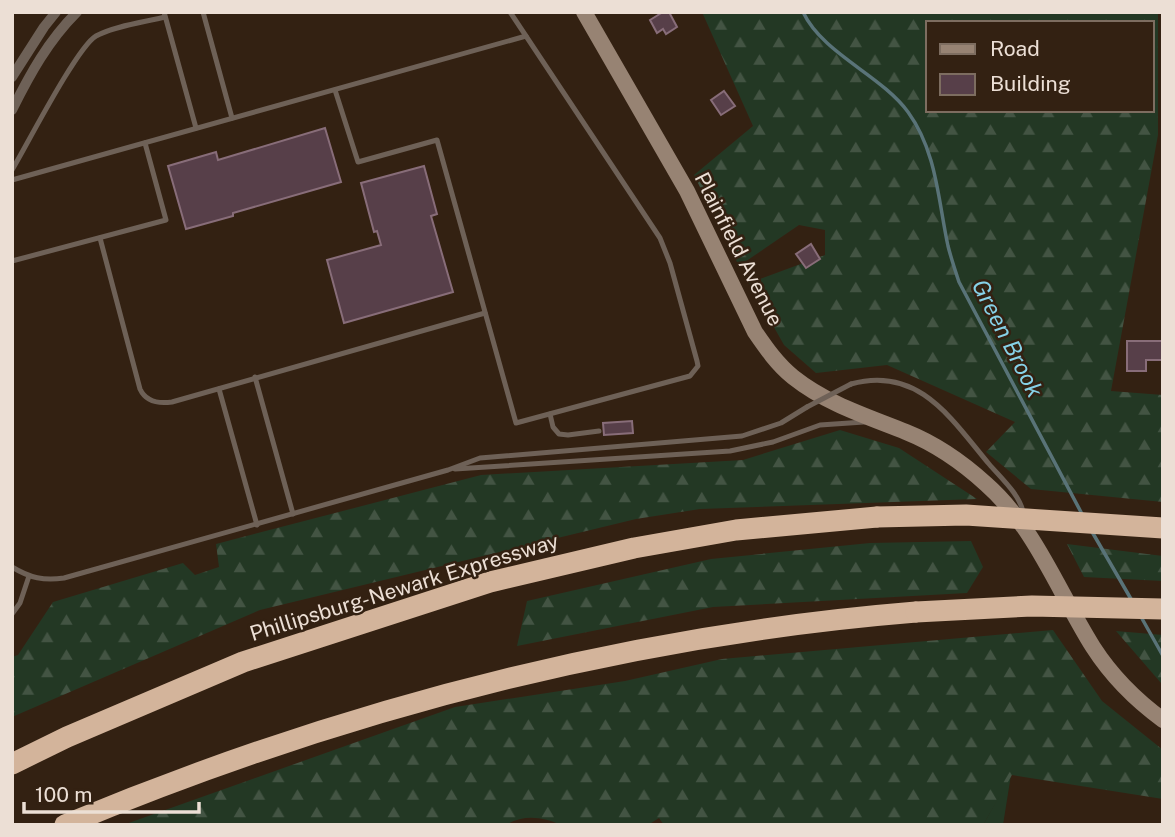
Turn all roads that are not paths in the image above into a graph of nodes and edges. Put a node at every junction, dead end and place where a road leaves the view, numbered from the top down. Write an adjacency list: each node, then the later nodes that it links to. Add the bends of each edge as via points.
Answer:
1 (57, 12): 8 (street)
2 (77, 12): 10 (street, via 48,44)
3 (203, 12): 11 (lane)
4 (510, 12): 7 (lane)
5 (584, 12): 22 (main road, Plainfield Avenue, via 687,191 755,332 791,375 812,391)
6 (164, 15): 12 (lane); 14 (lane, via 89,41)
7 (526, 36): 9 (lane); 21 (lane, via 660,238 698,361 695,372 682,380)
8 (12, 77)
9 (335, 90): 11 (lane); 18 (lane, via 358,162 437,140)
10 (12, 110)
11 (232, 118): 12 (lane)
12 (196, 128): 13 (lane)
13 (145, 143): 15 (lane); 16 (lane, via 166,220)
14 (12, 170)
15 (12, 180)
16 (100, 238): 17 (lane); 20 (lane, via 143,395 165,403)
17 (12, 261)
18 (485, 313): 19 (lane); 21 (lane, via 516,424)
19 (255, 377): 20 (lane); 25 (lane)
20 (219, 388): 26 (lane)
21 (550, 414): 23 (lane, via 559,433)
22 (877, 422): 24 (lane, via 820,425 730,451); 28 (main road, Plainfield Avenue, via 909,433 965,466 1012,510)
23 (599, 431)
24 (448, 470): 25 (lane); 28 (lane, bridge, via 493,455 741,436 781,423 851,384 873,380 915,388 936,402 1022,505)
25 (293, 514): 26 (lane)
26 (257, 525): 30 (lane, via 64,578)
27 (1163, 528): 34 (highway, Phillipsburg-Newark Expressway, bridge, via 992,516 877,517 723,532 634,548 490,582 243,662)
28 (1028, 532): 33 (main road, Plainfield Avenue, via 1094,650 1131,693)
29 (12, 567): 30 (lane)
30 (29, 576): 32 (lane)
31 (1163, 609): 35 (highway, bridge, via 1032,606 916,612 687,640 448,692 274,746)
32 (12, 614)
33 (1163, 720)
34 (12, 764)
35 (65, 825)

